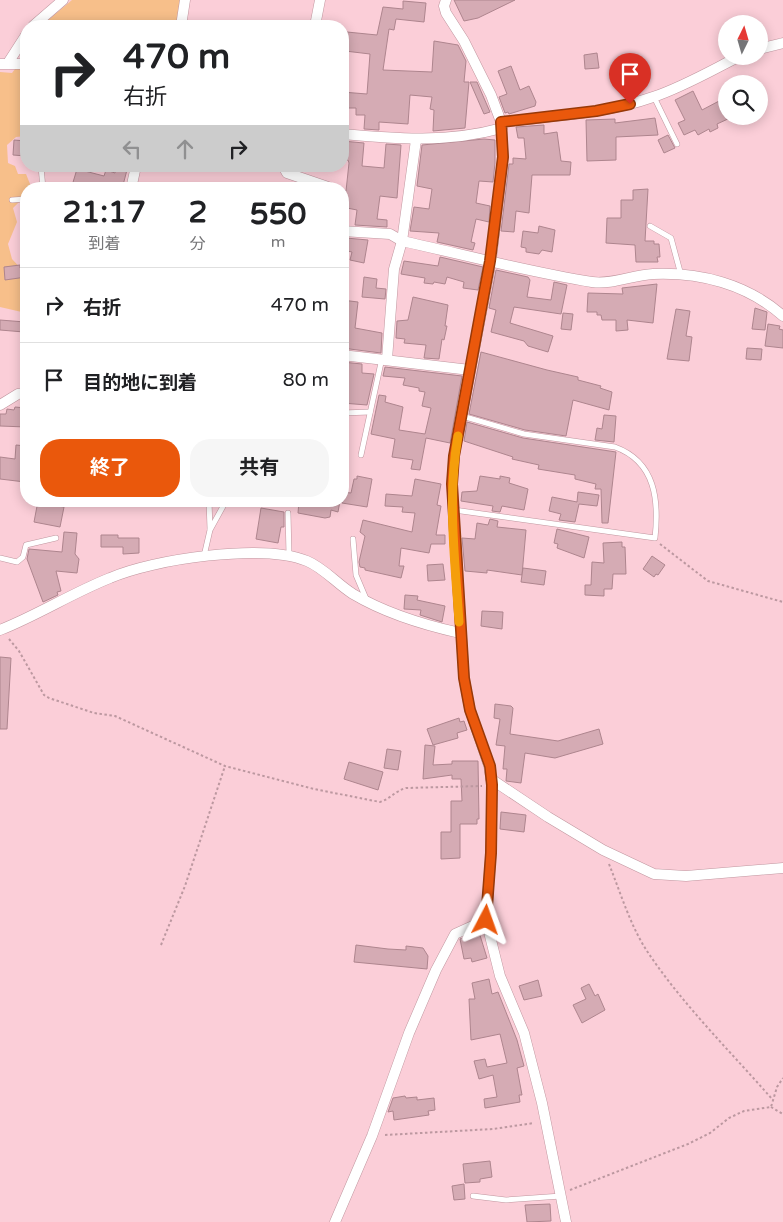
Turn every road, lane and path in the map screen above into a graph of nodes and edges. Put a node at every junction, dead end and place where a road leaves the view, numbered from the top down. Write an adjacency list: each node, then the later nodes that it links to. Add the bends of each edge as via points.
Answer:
1 (63, 0): 5 (street)
2 (185, 0): 6 (street)
3 (320, 0): 7 (street)
4 (441, 2): 15 (street, via 486,86)
5 (40, 20)
6 (183, 20)
7 (316, 20)
8 (20, 43): 11 (street)
9 (783, 43): 10 (street)
10 (768, 47)
11 (4, 64): 12 (street)
12 (20, 64)
13 (721, 65): 14 (street)
14 (654, 97): 15 (street, via 596,111); 18 (lane)
15 (501, 125): 17 (street, via 474,136); 26 (street, via 503,157)
16 (349, 135): 17 (street)
17 (416, 140): 25 (street)
18 (677, 144)
19 (286, 172): 20 (street)
20 (313, 182)
21 (20, 199): 22 (lane)
22 (12, 200)
23 (650, 226): 27 (lane, via 671,238)
24 (349, 231): 25 (street, via 390,234)
25 (402, 242): 26 (street); 30 (street, via 394,270)
26 (490, 261): 27 (street, via 594,282 652,274); 31 (street)
27 (681, 276): 28 (street, via 732,284 750,292)
28 (783, 316)
29 (349, 356): 30 (street)
30 (384, 359): 31 (street); 34 (lane)
31 (470, 370): 36 (street)
32 (20, 394): 33 (street)
33 (1, 401)
34 (370, 412): 35 (lane); 37 (lane)
35 (349, 413)
36 (462, 416): 40 (street, via 454,456); 44 (lane, via 524,434 626,451 638,460 656,495)
37 (361, 455)
38 (209, 507): 42 (lane)
39 (223, 507): 42 (lane)
40 (452, 510): 44 (lane); 52 (street)
41 (288, 513): 46 (lane)
42 (210, 530): 47 (lane)
43 (56, 538): 48 (lane, via 26,545 23,557 17,562)
44 (655, 538): 50 (path, via 664,549 708,581)
45 (353, 539): 49 (lane, via 356,575)
46 (289, 556): 47 (street, via 236,553); 49 (street, via 308,561)
47 (204, 557): 51 (street, via 138,568 110,577)
48 (0, 558)
49 (367, 601): 52 (street)
50 (783, 602)
51 (2, 633): 53 (path, via 19,651 44,695 78,708 115,716)
52 (460, 633): 54 (street, via 470,710 484,748)
53 (225, 766): 54 (path, via 314,790 380,802 406,788); 58 (path, via 185,886)
54 (491, 782): 55 (street); 57 (street, via 491,853)
55 (603, 850): 56 (street, via 654,874 686,876); 60 (path, via 648,954)
56 (783, 868)
57 (486, 920): 63 (street, via 500,976 524,1034); 64 (street, via 455,934 436,970 409,1033)
58 (161, 945)
59 (783, 1078): 60 (path)
60 (772, 1099): 61 (path)
61 (770, 1107): 62 (path); 65 (path, via 744,1111 688,1144)
62 (783, 1114)
63 (545, 1122): 64 (path, via 493,1129); 65 (street)
64 (372, 1136): 67 (street)
65 (561, 1195): 66 (lane, via 506,1200); 68 (street)
66 (473, 1196)
67 (335, 1222)
68 (566, 1222)

